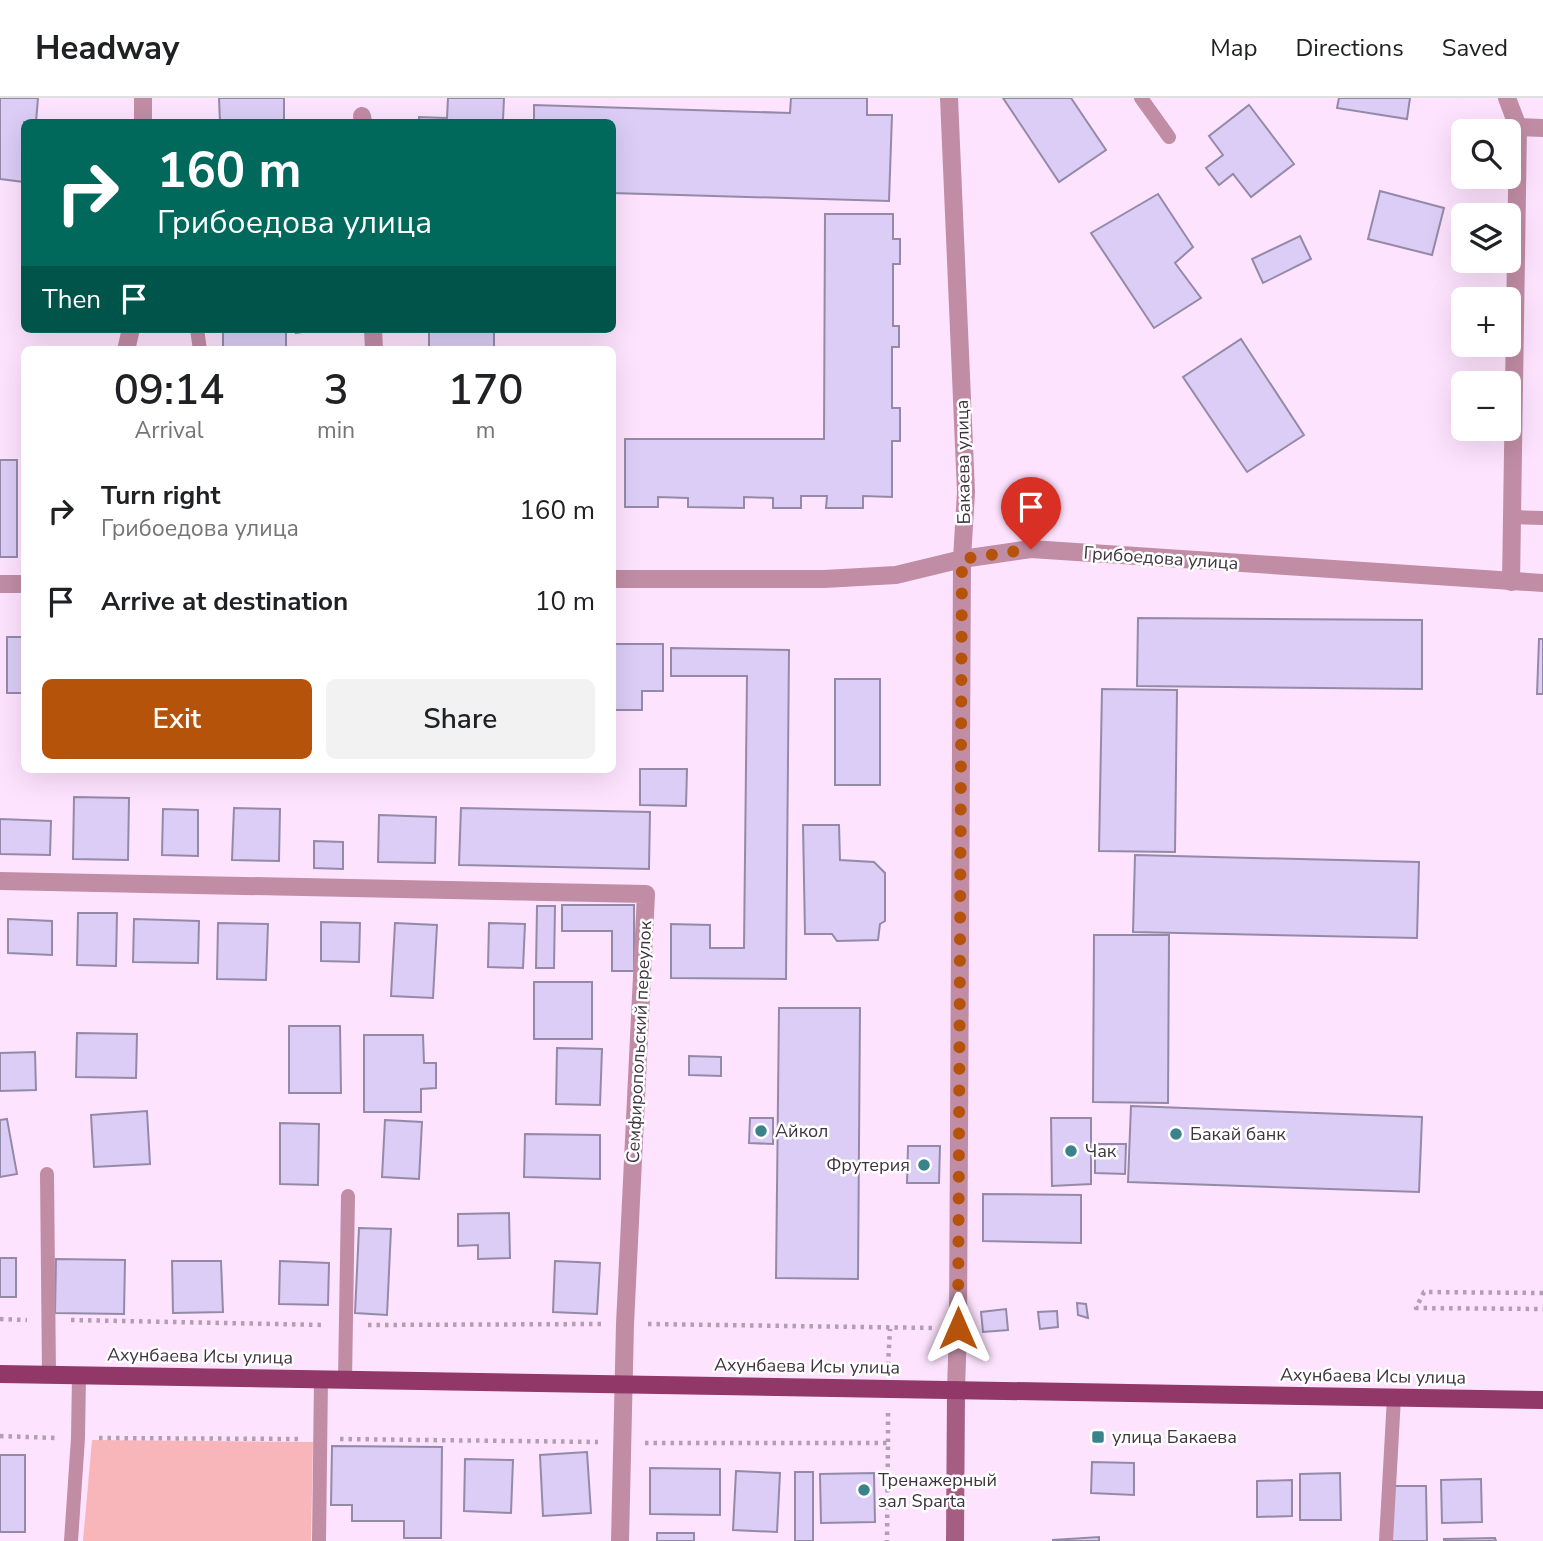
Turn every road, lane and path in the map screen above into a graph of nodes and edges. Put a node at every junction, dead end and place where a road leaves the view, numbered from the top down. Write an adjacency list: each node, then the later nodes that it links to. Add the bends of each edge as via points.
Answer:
1 (143, 98): 5 (street)
2 (949, 98): 13 (street, Бакаева улица, via 966,492)
3 (1140, 98): 9 (lane)
4 (1507, 98): 6 (street)
5 (143, 119)
6 (1515, 119)
7 (1521, 127): 8 (street)
8 (1543, 128)
9 (1169, 137)
10 (1517, 189): 11 (street)
11 (1512, 517): 12 (lane); 15 (street)
12 (1543, 518)
13 (962, 559): 14 (street, Грибоедова улица, via 896,575); 15 (street, Грибоедова улица, via 1031,549); 28 (street, Бакаева улица)
14 (616, 579)
15 (1511, 582): 16 (street, Грибоедова улица)
16 (1543, 583)
17 (0, 584): 18 (street)
18 (21, 584)
19 (0, 881): 26 (street, Семфиропольский переулок, via 646,894)
20 (47, 1174): 25 (lane)
21 (348, 1196): 27 (lane)
22 (1543, 1293): 23 (path, via 1424,1292 1416,1308)
23 (1543, 1309)
24 (0, 1319): 25 (path)
25 (47, 1320): 27 (path); 30 (lane)
26 (625, 1324): 27 (path); 28 (path); 34 (street, Семфиропольский переулок)
27 (346, 1326): 33 (lane)
28 (958, 1328): 35 (street, Бакаева улица)
29 (0, 1374): 30 (main road, Ахунбаева Исы улица)
30 (49, 1374): 31 (main road, Ахунбаева Исы улица)
31 (79, 1375): 32 (main road, Ахунбаева Исы улица); 39 (lane)
32 (321, 1380): 33 (main road, Ахунбаева Исы улица); 40 (lane)
33 (345, 1380): 34 (main road, Ахунбаева Исы улица)
34 (623, 1384): 35 (main road, Ахунбаева Исы улица); 41 (street, Семфиропольский переулок)
35 (956, 1390): 36 (main road, Ахунбаева Исы улица); 46 (main road, Бакаева улица)
36 (1394, 1397): 37 (main road, Ахунбаева Исы улица); 47 (lane)
37 (1543, 1400)
38 (0, 1436): 39 (path)
39 (78, 1438): 40 (path); 42 (lane)
40 (321, 1439): 41 (path); 43 (lane)
41 (621, 1443): 44 (street, Семфиропольский переулок); 45 (path, via 888,1443)
42 (71, 1541)
43 (319, 1541)
44 (620, 1541)
45 (887, 1541)
46 (955, 1541)
47 (1386, 1541)

